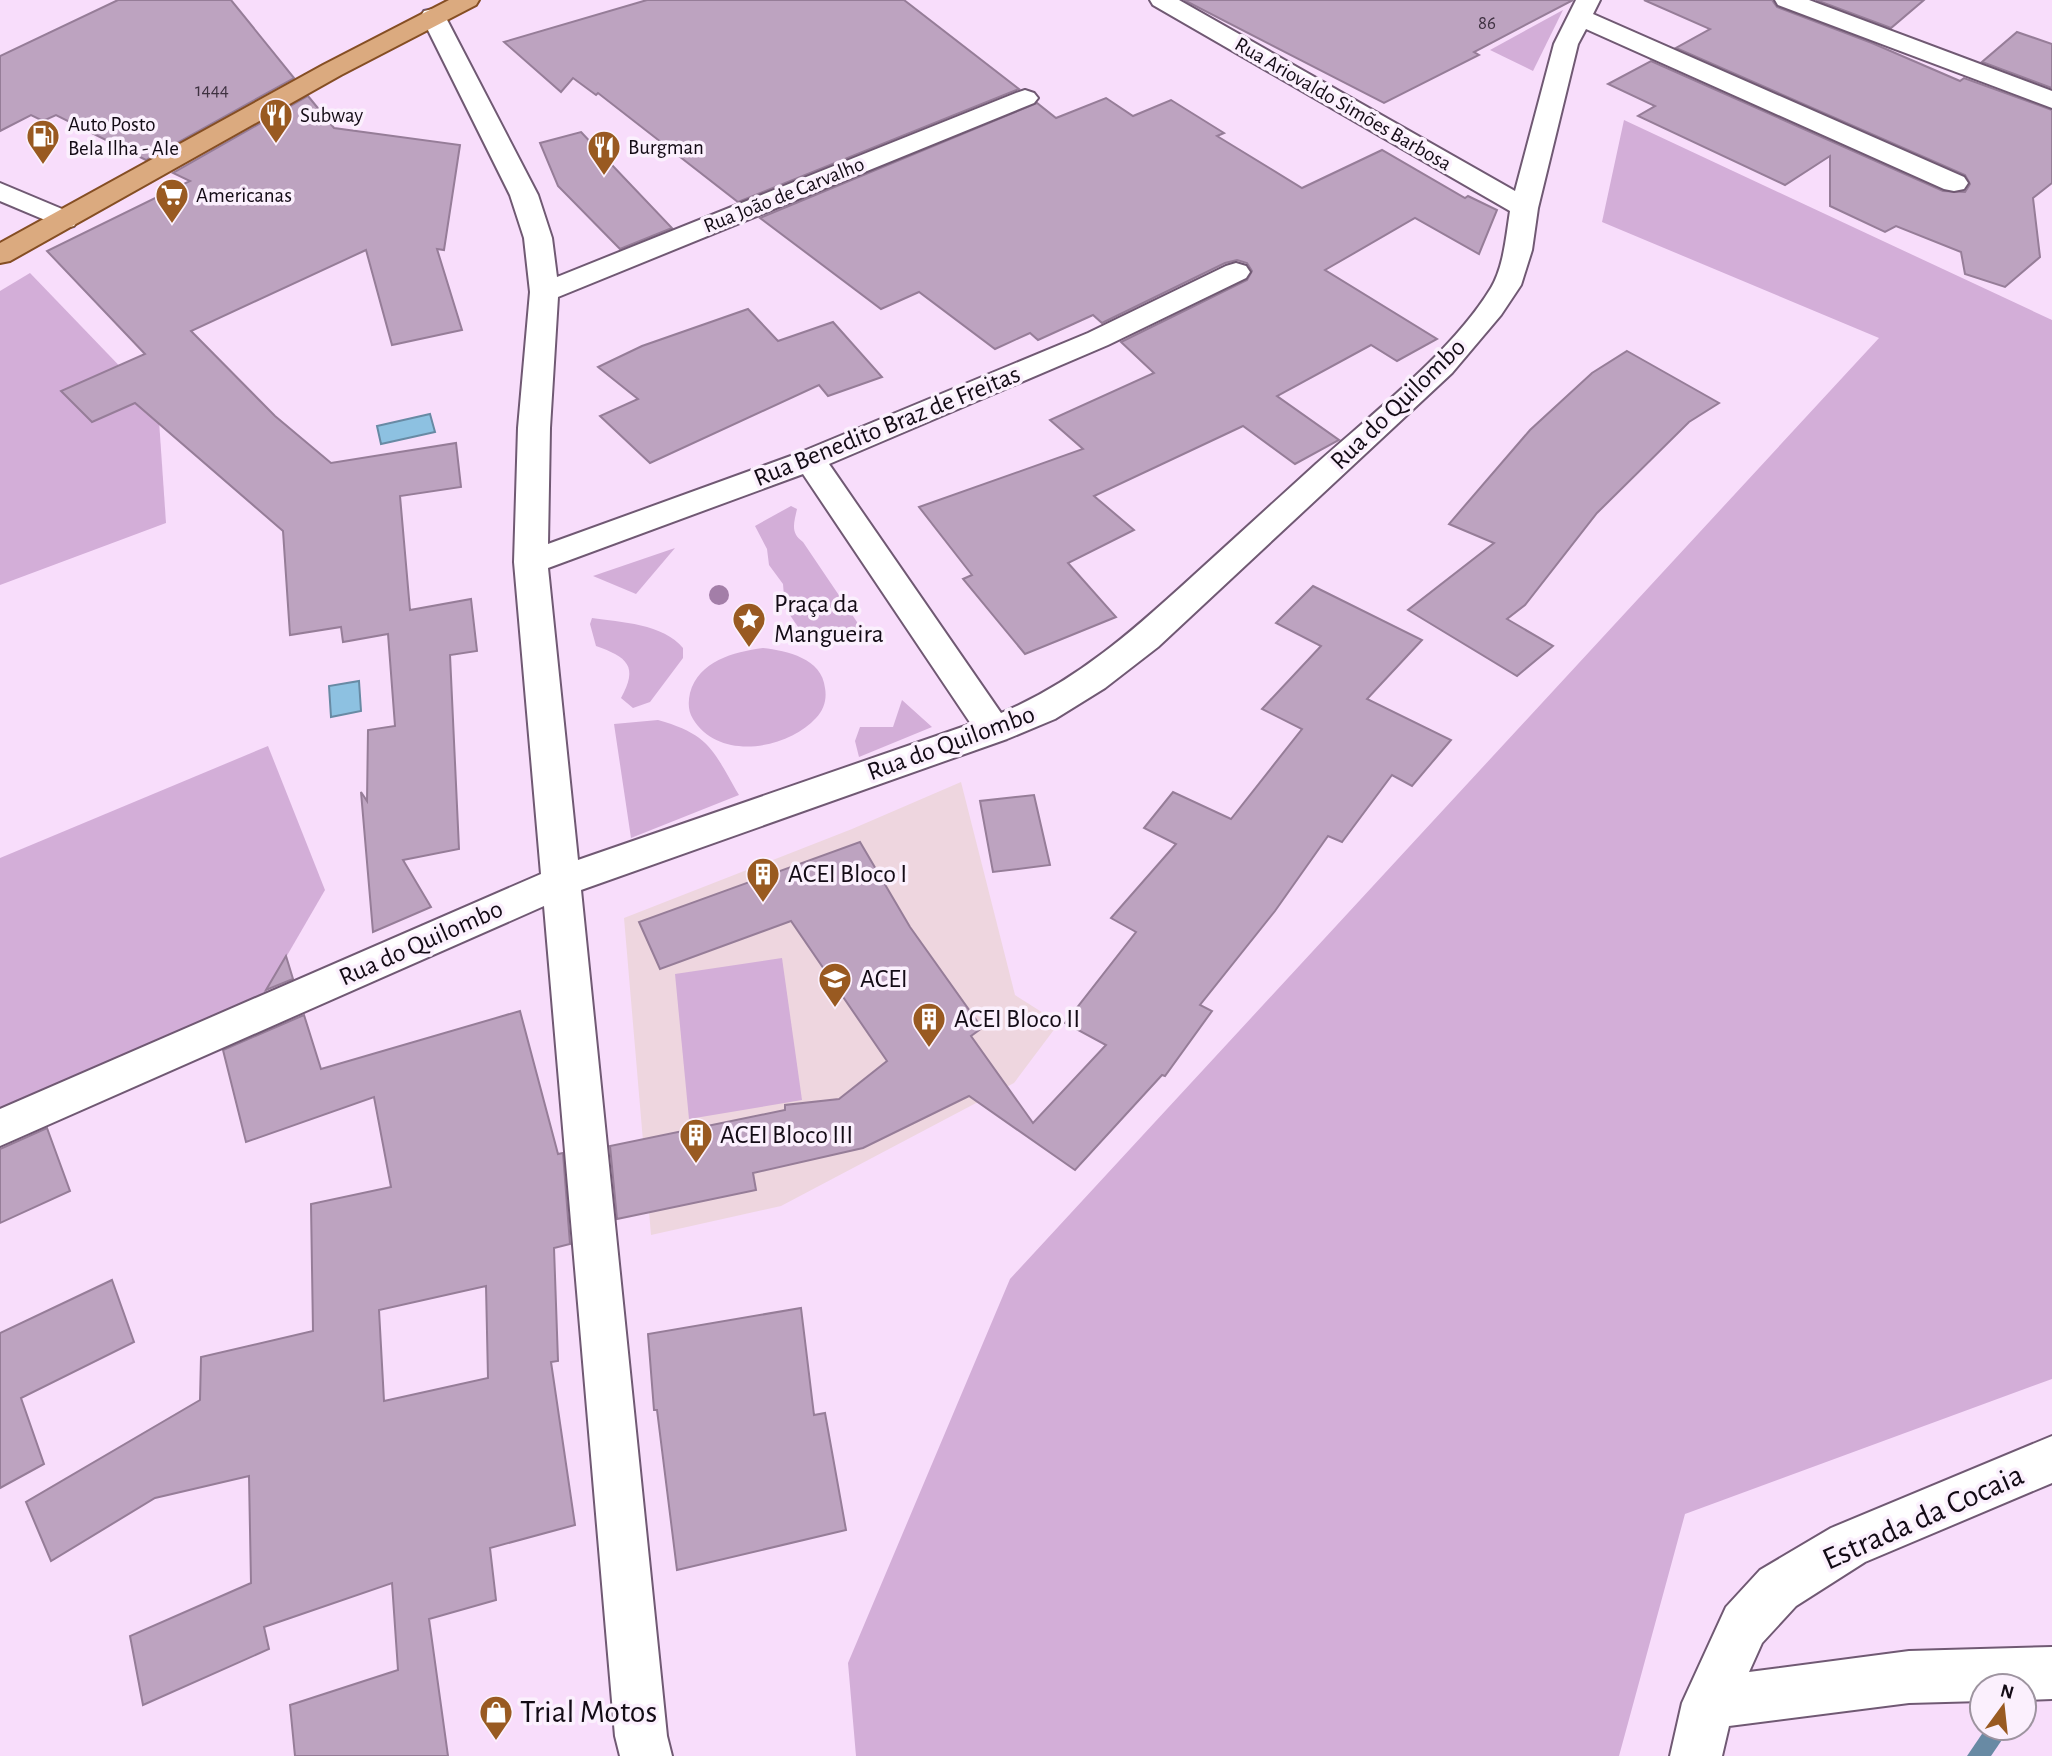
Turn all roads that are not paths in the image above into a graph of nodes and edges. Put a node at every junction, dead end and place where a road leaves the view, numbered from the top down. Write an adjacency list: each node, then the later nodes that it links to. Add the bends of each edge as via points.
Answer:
1 (467, 0): 5 (main road)
2 (1162, 0): 10 (street, Rua Ariovaldo Simões Barbosa)
3 (1787, 0): 7 (street)
4 (1583, 8): 8 (street); 10 (street, Rua do Quilombo, via 1566,44)
5 (433, 16): 11 (main road); 14 (street, via 524,195 538,238)
6 (1025, 98): 14 (street, Rua João de Carvalho)
7 (2052, 100)
8 (1954, 183)
9 (0, 191): 11 (street)
10 (1524, 208): 17 (street, Rua do Quilombo, via 1507,285 1441,367 1146,638 1093,679 1042,710)
11 (64, 220): 12 (main road)
12 (0, 255)
13 (1236, 272): 15 (street, Rua Benedito Braz de Freitas, via 1098,339)
14 (544, 292): 16 (street)
15 (810, 460): 16 (street, Rua Benedito Braz de Freitas); 17 (street)
16 (531, 562): 18 (street)
17 (994, 730): 18 (street, Rua do Quilombo)
18 (560, 882): 19 (street, Rua do Quilombo); 23 (street)
19 (0, 1128)
20 (2052, 1459): 22 (street, Estrada da Cocaia, via 1848,1545 1779,1588 1744,1625)
21 (2052, 1673): 22 (street, via 1909,1677)
22 (1708, 1703): 24 (street, Estrada da Cocaia)
23 (646, 1756)
24 (1696, 1756)

